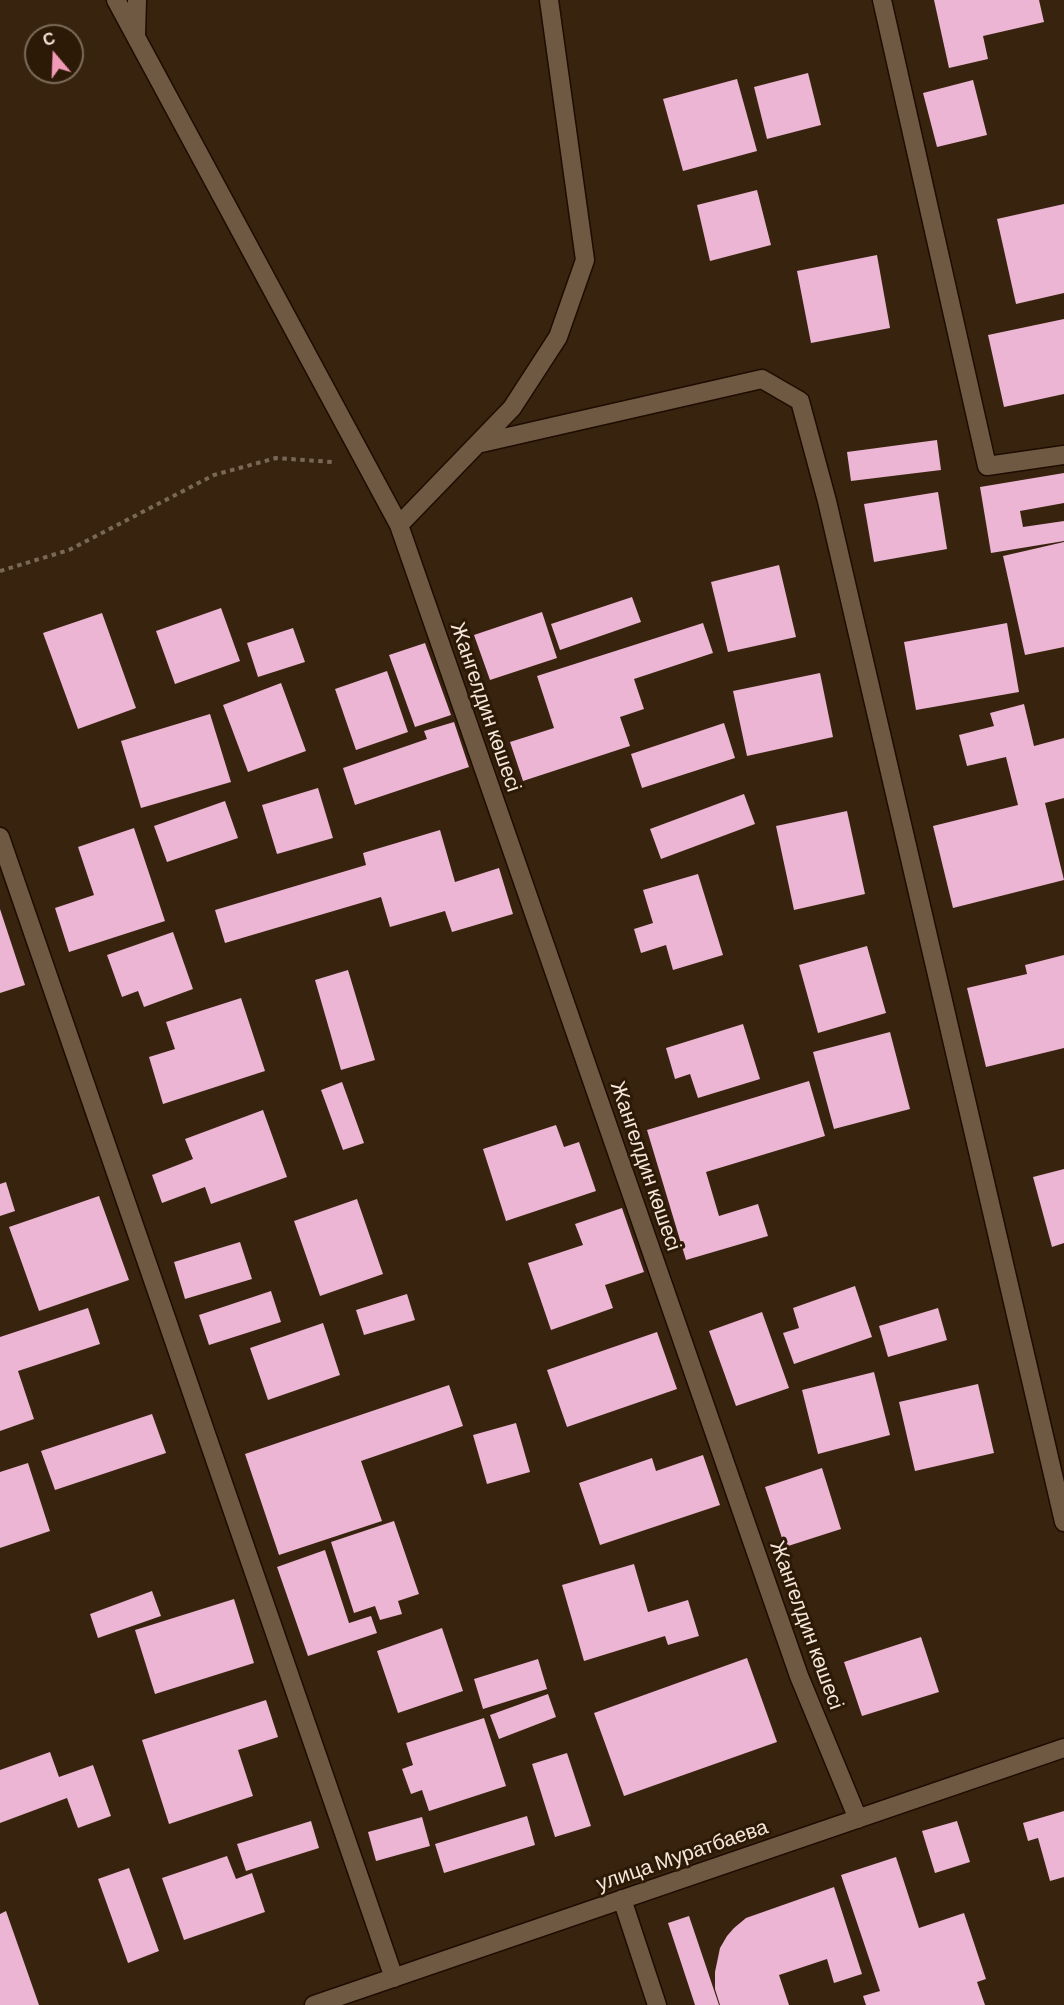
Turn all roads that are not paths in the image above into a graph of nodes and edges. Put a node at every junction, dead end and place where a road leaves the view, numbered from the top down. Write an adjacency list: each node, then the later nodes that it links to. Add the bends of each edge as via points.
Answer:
1 (116, 0): 5 (street, Жангелдин көшесі)
2 (137, 0): 5 (street)
3 (549, 0): 6 (street, via 585,260 558,338 512,408)
4 (882, 0): 7 (street, via 987,466)
5 (136, 36): 8 (street, Жангелдин көшесі)
6 (477, 444): 8 (street); 10 (street, via 762,379 800,401 827,501)
7 (1064, 455)
8 (399, 525): 12 (street, Жангелдин көшесі, via 795,1665)
9 (0, 837): 14 (street)
10 (1064, 1522)
11 (1064, 1748): 12 (street, улица Муратбаева)
12 (858, 1819): 13 (street, улица Муратбаева)
13 (622, 1899): 14 (street, улица Муратбаева); 16 (street)
14 (394, 1977): 15 (street, улица Муратбаева)
15 (314, 2005)
16 (657, 2005)

